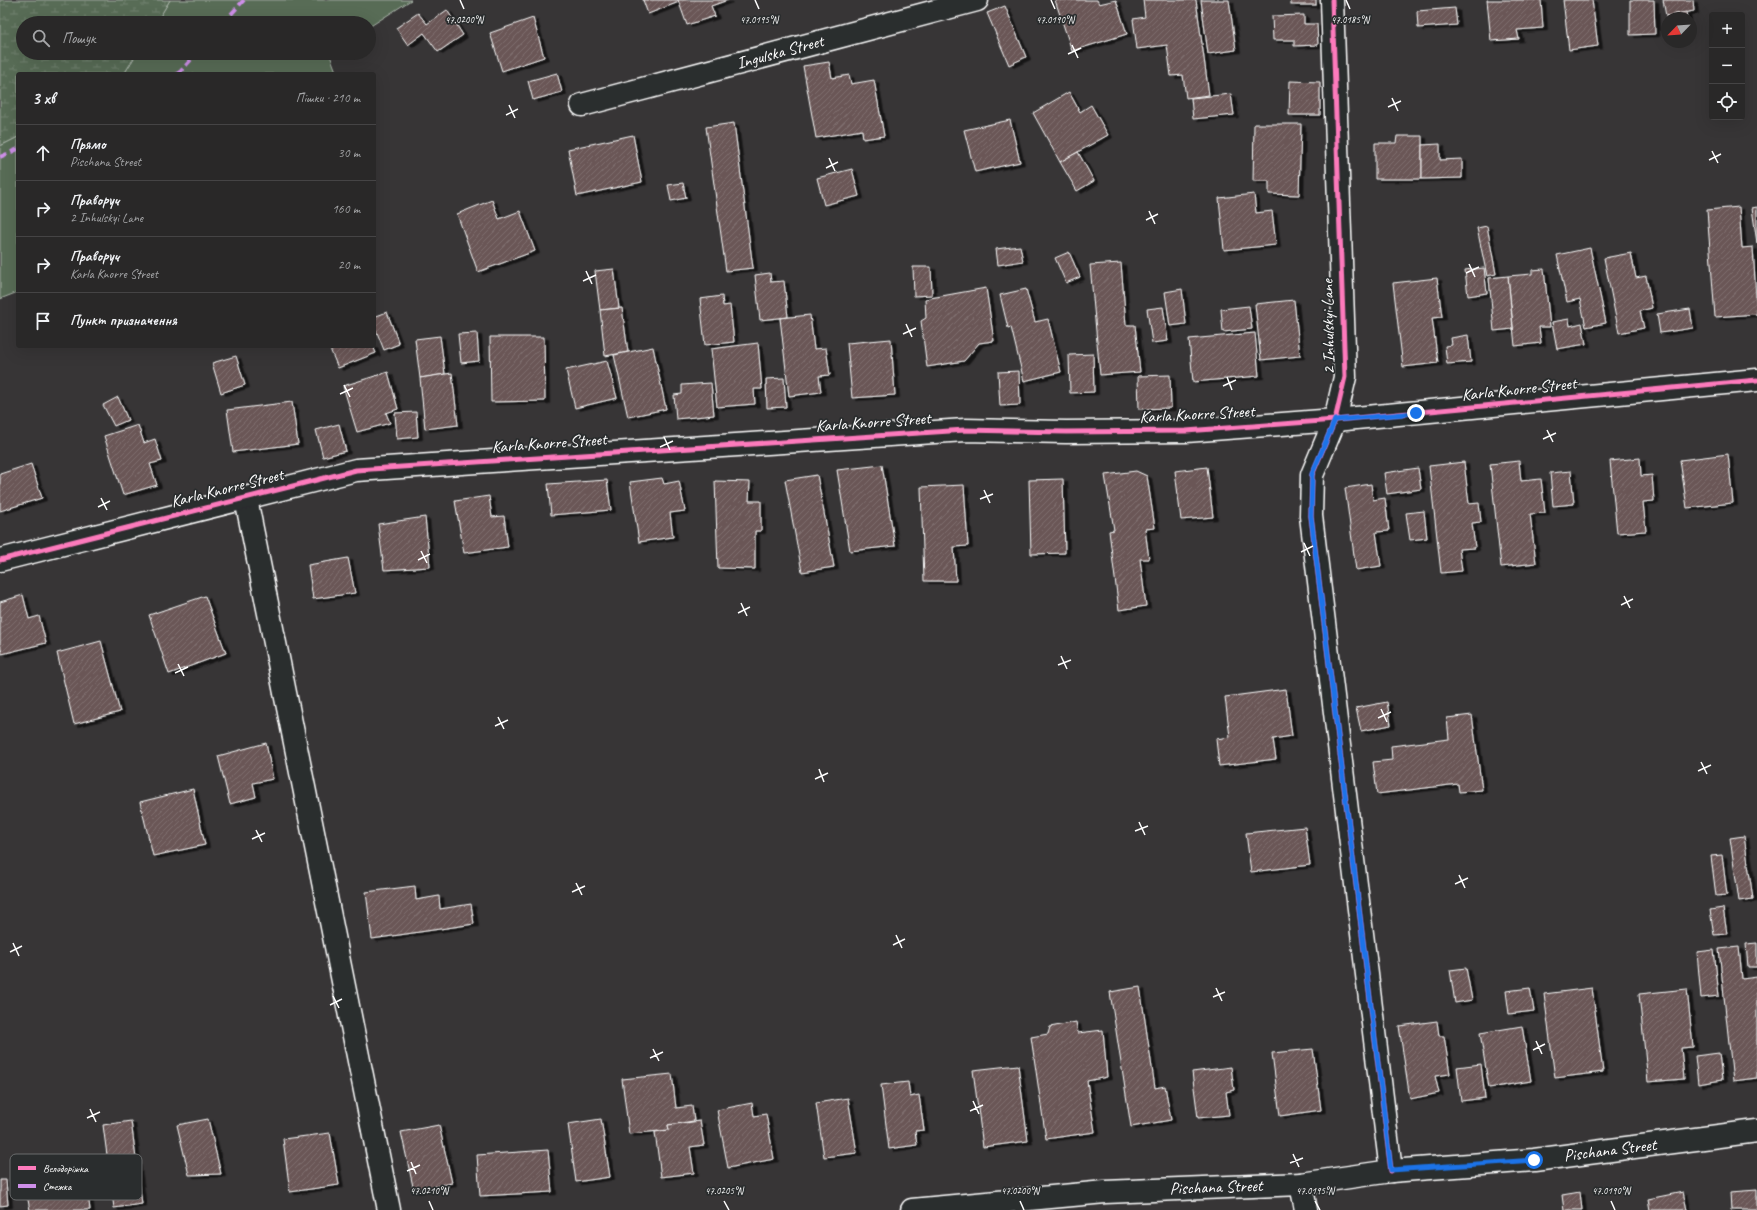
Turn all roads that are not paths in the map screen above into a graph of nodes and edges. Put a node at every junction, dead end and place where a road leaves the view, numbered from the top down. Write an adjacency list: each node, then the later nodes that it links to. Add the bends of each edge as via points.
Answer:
1 (977, 0): 3 (street, Ingulska Street)
2 (1332, 0): 5 (street, 2 Inhulskyi Lane, via 1345,377)
3 (582, 105)
4 (1757, 380): 5 (street, Karla Knorre Street)
5 (1335, 420): 6 (street, Karla Knorre Street, via 1186,431 965,430 356,470); 9 (street, 2 Inhulskyi Lane, via 1312,474 1311,516)
6 (246, 499): 7 (street, Karla Knorre Street); 11 (street)
7 (0, 560)
8 (1757, 1132): 9 (street, Pischana Street, via 1534,1160)
9 (1391, 1170): 10 (street, Pischana Street)
10 (1302, 1184): 12 (street, Pischana Street, via 1105,1192); 13 (street)
11 (389, 1210)
12 (912, 1210)
13 (1306, 1210)

